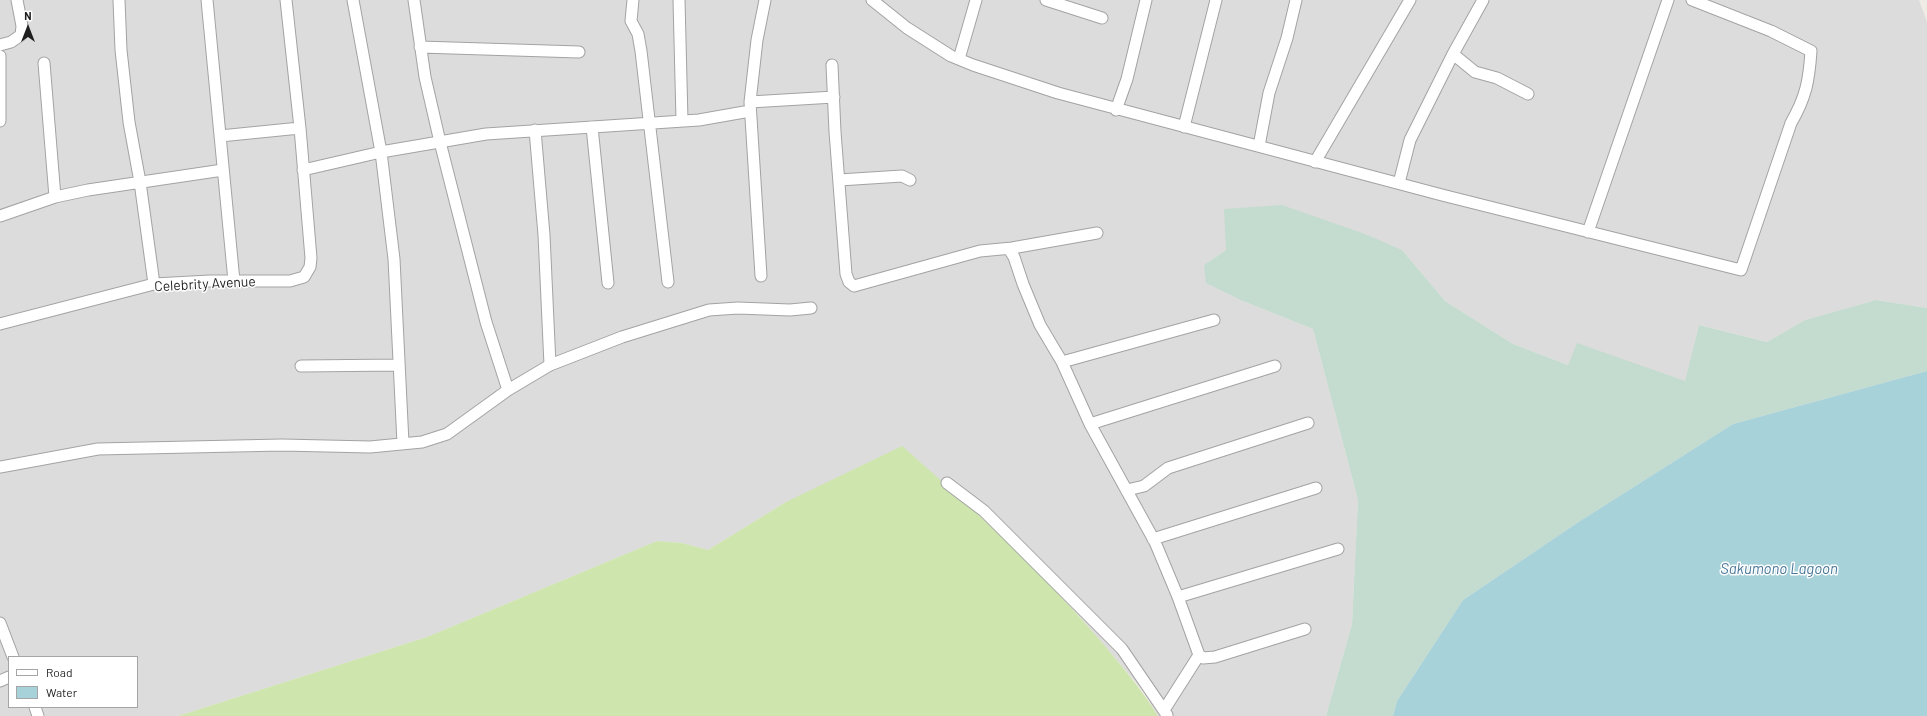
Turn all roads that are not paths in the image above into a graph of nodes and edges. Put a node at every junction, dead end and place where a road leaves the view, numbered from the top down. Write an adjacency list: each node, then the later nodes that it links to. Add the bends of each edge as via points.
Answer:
1 (17, 0): 21 (street, via 21,34 11,42)
2 (119, 0): 49 (street, via 121,50 129,122)
3 (207, 0): 40 (street)
4 (286, 0): 38 (street, Celebrity Avenue)
5 (353, 0): 43 (street)
6 (414, 0): 22 (street)
7 (633, 0): 35 (street, via 631,21 638,34)
8 (679, 0): 33 (street)
9 (765, 0): 31 (street, via 757,40)
10 (872, 0): 26 (street, via 907,28)
11 (976, 0): 26 (street)
12 (1046, 0): 20 (street)
13 (1146, 0): 32 (street, via 1127,79)
14 (1216, 0): 37 (street)
15 (1296, 0): 42 (street, via 1269,93)
16 (1410, 0): 44 (street)
17 (1483, 0): 24 (street)
18 (1668, 0): 53 (street)
19 (1692, 0): 53 (street, via 1771,31 1811,51 1802,103 1791,123 1741,270)
20 (1102, 18)
21 (0, 45)
22 (420, 46): 23 (street); 41 (street)
23 (579, 52)
24 (1453, 54): 29 (street, via 1475,72 1497,78); 50 (street, via 1410,140)
25 (0, 56): 34 (street)
26 (959, 59): 32 (street, via 1011,78)
27 (44, 63): 51 (street)
28 (832, 64): 30 (street)
29 (1528, 94)
30 (834, 97): 31 (street); 47 (street)
31 (750, 106): 33 (street, via 699,120); 56 (street)
32 (1116, 110): 37 (street)
33 (682, 120): 35 (street)
34 (0, 121)
35 (649, 122): 36 (street); 58 (street)
36 (592, 127): 39 (street); 59 (street)
37 (1184, 127): 42 (street)
38 (300, 128): 40 (street); 46 (street, Celebrity Avenue)
39 (535, 130): 41 (street, via 486,134); 66 (street)
40 (220, 136): 45 (street)
41 (440, 142): 43 (street); 69 (street, via 486,322)
42 (1259, 146): 44 (street)
43 (381, 152): 46 (street); 65 (street, via 394,260)
44 (1315, 162): 50 (street)
45 (223, 170): 49 (street); 57 (street)
46 (304, 170): 57 (street, Celebrity Avenue, via 311,258 308,272 299,280)
47 (839, 180): 48 (street, via 902,176); 55 (street, via 846,274 854,286 959,256 980,251)
48 (910, 180)
49 (140, 182): 51 (street); 60 (street)
50 (1399, 183): 53 (street)
51 (55, 197): 52 (street)
52 (0, 216)
53 (1588, 232)
54 (1097, 233): 55 (street)
55 (1009, 249): 64 (street, via 1040,324)
56 (761, 276)
57 (234, 281): 60 (street, Celebrity Avenue)
58 (668, 282)
59 (608, 283)
60 (154, 284): 63 (street, Celebrity Avenue)
61 (811, 308): 66 (street, via 709,310 622,336)
62 (1214, 320): 64 (street)
63 (0, 324)
64 (1062, 362): 71 (street)
65 (399, 365): 67 (street); 72 (street)
66 (550, 365): 69 (street)
67 (301, 366)
68 (1275, 366): 71 (street)
69 (508, 390): 72 (street, via 447,434 422,442)
70 (1308, 423): 76 (street, via 1168,468 1144,486)
71 (1090, 424): 76 (street)
72 (403, 443): 73 (street, via 370,447 282,445 98,449)
73 (0, 467)
74 (947, 483): 84 (street, via 984,511 1122,649)
75 (1316, 488): 77 (street)
76 (1127, 490): 77 (street)
77 (1153, 539): 79 (street)
78 (1338, 549): 79 (street)
79 (1178, 597): 82 (street)
80 (0, 623): 83 (street)
81 (1305, 629): 82 (street, via 1215,657 1203,658)
82 (1199, 655): 84 (street)
83 (14, 656)
84 (1166, 713)

